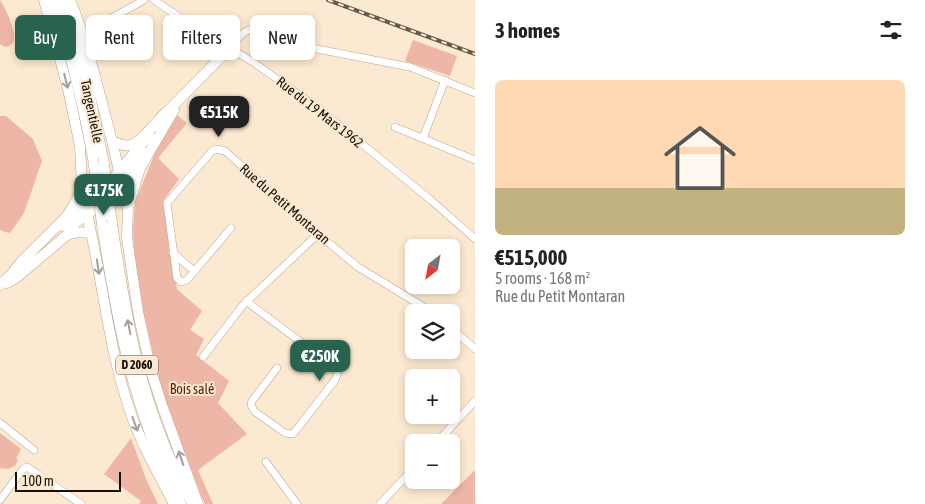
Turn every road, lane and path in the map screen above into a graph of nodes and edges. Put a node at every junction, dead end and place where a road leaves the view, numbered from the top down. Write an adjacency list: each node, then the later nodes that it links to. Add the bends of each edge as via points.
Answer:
1 (44, 0): 20 (main road, one-way to 20, via 80,146)
2 (53, 0): 46 (main road, D 2060, bridge, via 82,100 122,342 136,396)
3 (63, 0): 47 (main road, Tangentielle / D 2060, one-way to 3, bridge, via 161,438 139,372 125,306 104,164 86,78)
4 (70, 0): 17 (main road, via 94,70)
5 (144, 0): 7 (street)
6 (154, 0): 8 (street, Rue du 19 Mars 1962)
7 (117, 15)
8 (176, 15)
9 (240, 37): 12 (street, via 249,29 255,29 317,49 410,67)
10 (240, 55): 26 (street, Rue du 19 Mars 1962, via 318,108)
11 (218, 60): 14 (main road)
12 (445, 80): 13 (street); 16 (street)
13 (475, 93)
14 (170, 111): 17 (main road, via 132,145 124,146); 19 (main road, via 134,167); 21 (main road, via 140,168)
15 (395, 127): 16 (street)
16 (422, 138): 18 (street)
17 (112, 141): 19 (main road)
18 (475, 160)
19 (120, 178): 21 (main road); 22 (main road)
20 (82, 188): 22 (main road); 29 (main road, via 67,216)
21 (128, 207): 48 (main road, one-way to 21, via 144,344 127,238)
22 (86, 210): 24 (main road); 29 (main road); 30 (main road)
23 (232, 228): 28 (street)
24 (91, 232): 30 (main road, via 67,235 16,278); 45 (main road, one-way to 45, via 111,343 126,397 144,446)
25 (318, 234): 27 (street, Rue du Petit Montaran, via 225,151 216,149 167,203); 31 (street); 32 (street, Rue du Petit Montaran, via 358,267)
26 (475, 239)
27 (173, 253): 28 (street); 28 (street, Rue du Petit Montaran, via 178,280 187,280)
28 (194, 271)
29 (14, 272): 30 (main road)
30 (2, 285)
31 (247, 300): 35 (street); 36 (street, via 338,372 293,434 284,433 252,408 252,401)
32 (419, 304)
33 (460, 336): 34 (street)
34 (475, 349)
35 (203, 357)
36 (278, 368)
37 (475, 401): 39 (street)
38 (0, 423): 40 (street)
39 (444, 434)
40 (34, 450)
41 (266, 462): 49 (street)
42 (405, 478): 50 (street)
43 (0, 500): 44 (street, via 27,467)
44 (81, 504)
45 (174, 504)
46 (181, 504)
47 (192, 504)
48 (198, 504)
49 (297, 504)
50 (380, 504)

